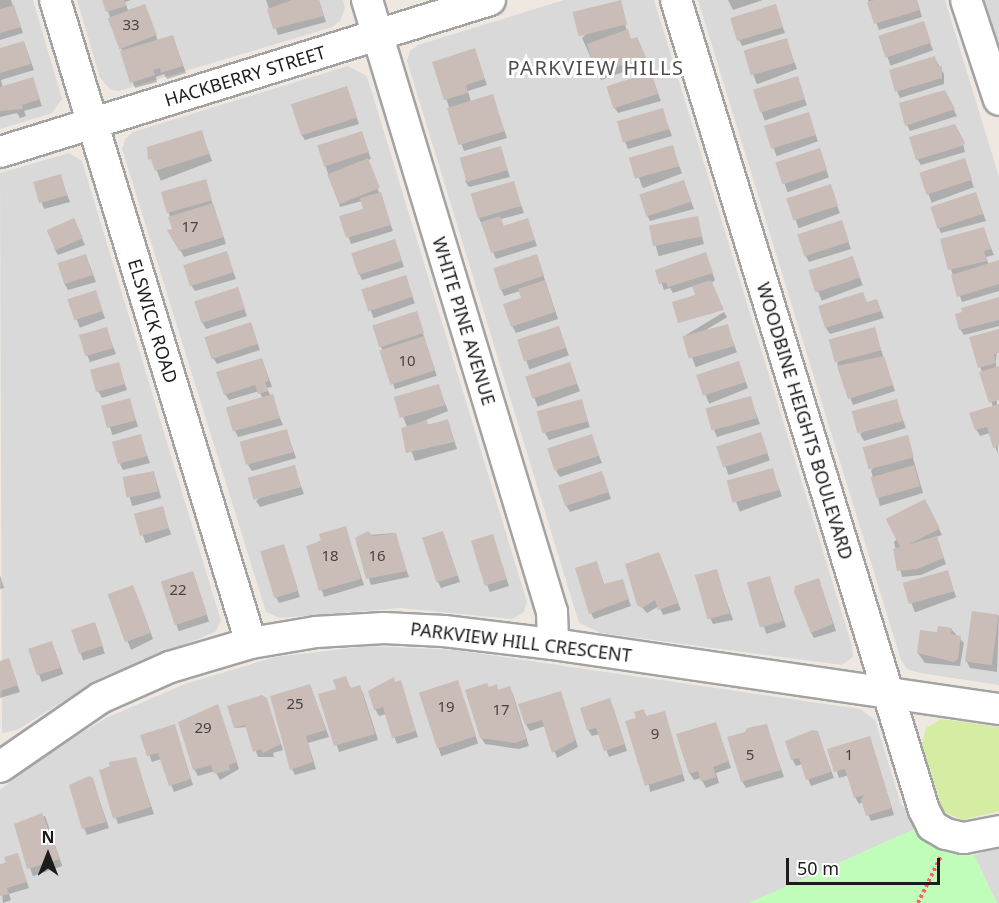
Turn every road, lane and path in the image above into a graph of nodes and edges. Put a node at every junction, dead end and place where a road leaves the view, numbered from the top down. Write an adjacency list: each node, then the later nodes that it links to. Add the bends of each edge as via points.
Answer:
1 (55, 0): 8 (street, ELSWICK ROAD)
2 (367, 0): 6 (street, WHITE PINE AVENUE)
3 (490, 0): 6 (street, HACKBERRY STREET)
4 (676, 0): 12 (street, WOODBINE HEIGHTS BOULEVARD)
5 (966, 0): 7 (street)
6 (377, 34): 8 (street, HACKBERRY STREET); 11 (street, WHITE PINE AVENUE, via 552,612)
7 (999, 100)
8 (92, 124): 9 (street, HACKBERRY STREET); 10 (street, ELSWICK ROAD)
9 (0, 152)
10 (250, 643): 11 (street, PARKVIEW HILL CRESCENT, via 316,632 384,628 444,630); 14 (street, PARKVIEW HILL CRESCENT, via 170,667 100,698)
11 (553, 644): 12 (street, PARKVIEW HILL CRESCENT)
12 (889, 692): 13 (street, PARKVIEW HILL CRESCENT); 16 (street, WOODBINE HEIGHTS BOULEVARD, via 924,810 932,826)
13 (999, 709)
14 (0, 767)
15 (999, 831): 16 (street, via 964,838)
16 (946, 834): 17 (path, via 939,862)
17 (918, 903)

